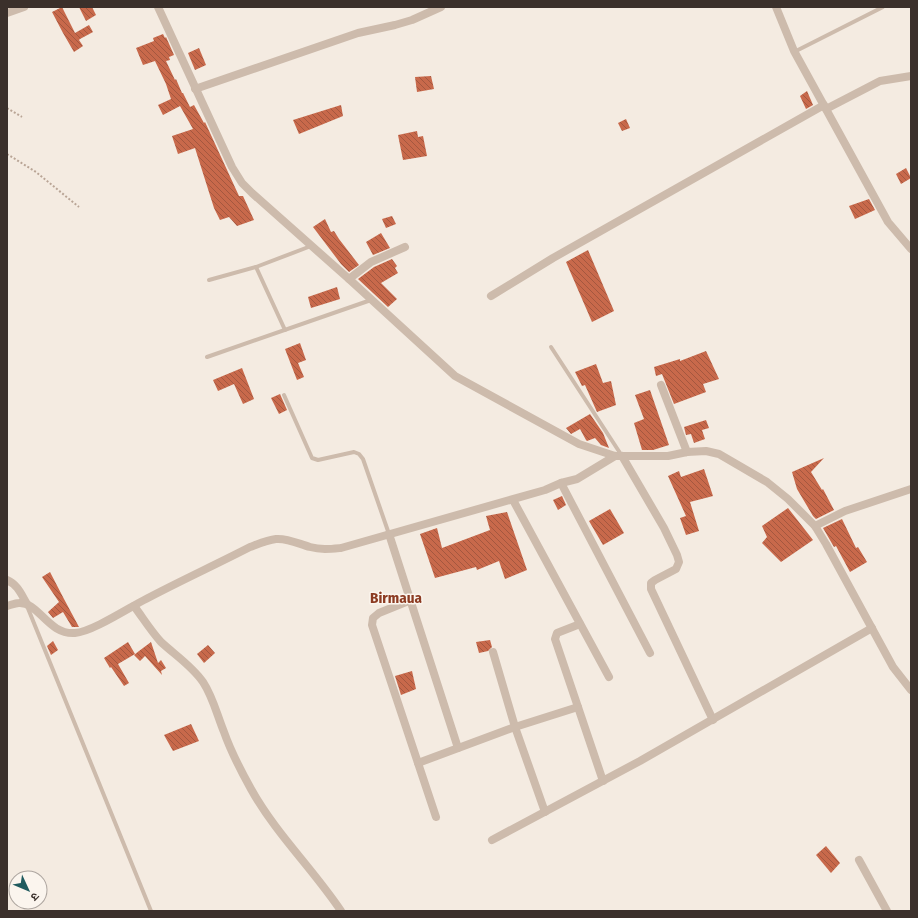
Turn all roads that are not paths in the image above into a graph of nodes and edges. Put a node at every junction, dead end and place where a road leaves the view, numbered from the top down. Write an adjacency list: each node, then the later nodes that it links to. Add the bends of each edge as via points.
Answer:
1 (24, 7): 6 (street)
2 (158, 7): 9 (street)
3 (441, 7): 9 (street, via 412,20 358,33)
4 (776, 7): 7 (street)
5 (883, 7): 7 (lane)
6 (7, 13)
7 (794, 52): 10 (street)
8 (911, 76): 10 (street, via 880,81)
9 (196, 89): 11 (street, via 242,183)
10 (825, 107): 13 (street, via 888,222); 17 (street, via 553,258)
11 (311, 246): 14 (lane); 15 (street)
12 (405, 247): 15 (street, via 371,262)
13 (911, 249)
14 (256, 267): 16 (lane); 19 (lane)
15 (349, 279): 18 (street)
16 (209, 280)
17 (491, 296)
18 (371, 300): 19 (lane); 25 (street, via 455,376 579,444)
19 (285, 330): 21 (lane)
20 (551, 347): 25 (lane)
21 (208, 357)
22 (661, 385): 24 (street)
23 (284, 395): 30 (lane, via 312,458 318,460 354,452 363,459)
24 (688, 452): 25 (street, via 668,456); 29 (street, via 706,451 719,454 747,470 783,494)
25 (619, 456): 26 (street, via 577,479); 43 (street, via 664,528 679,559 678,566 651,583 651,588)
26 (561, 483): 28 (street); 39 (street)
27 (911, 489): 29 (street, via 845,511)
28 (513, 500): 30 (street); 36 (street)
29 (815, 526): 37 (street)
30 (389, 534): 32 (street); 35 (street, via 325,550 276,539 250,548)
31 (7, 580): 33 (street, via 19,589)
32 (410, 600): 45 (street); 46 (street, via 379,613 373,618 372,625)
33 (26, 604): 34 (street); 35 (street, via 61,632 73,633 93,628); 52 (lane)
34 (7, 606)
35 (134, 606): 53 (street, via 161,641 190,667 202,682 252,791 283,837)
36 (580, 624): 40 (street); 42 (street, via 560,632 555,637)
37 (872, 628): 41 (street, via 893,667); 43 (street)
38 (493, 652): 44 (street)
39 (650, 653)
40 (609, 677)
41 (911, 690)
42 (578, 707): 44 (street); 47 (street)
43 (713, 720): 47 (street)
44 (516, 727): 45 (street); 48 (street)
45 (458, 748): 46 (street)
46 (418, 763): 49 (street)
47 (603, 781): 48 (street)
48 (545, 812): 50 (street)
49 (436, 817)
50 (492, 840)
51 (859, 860): 54 (street)
52 (151, 911)
53 (342, 911)
54 (887, 911)

